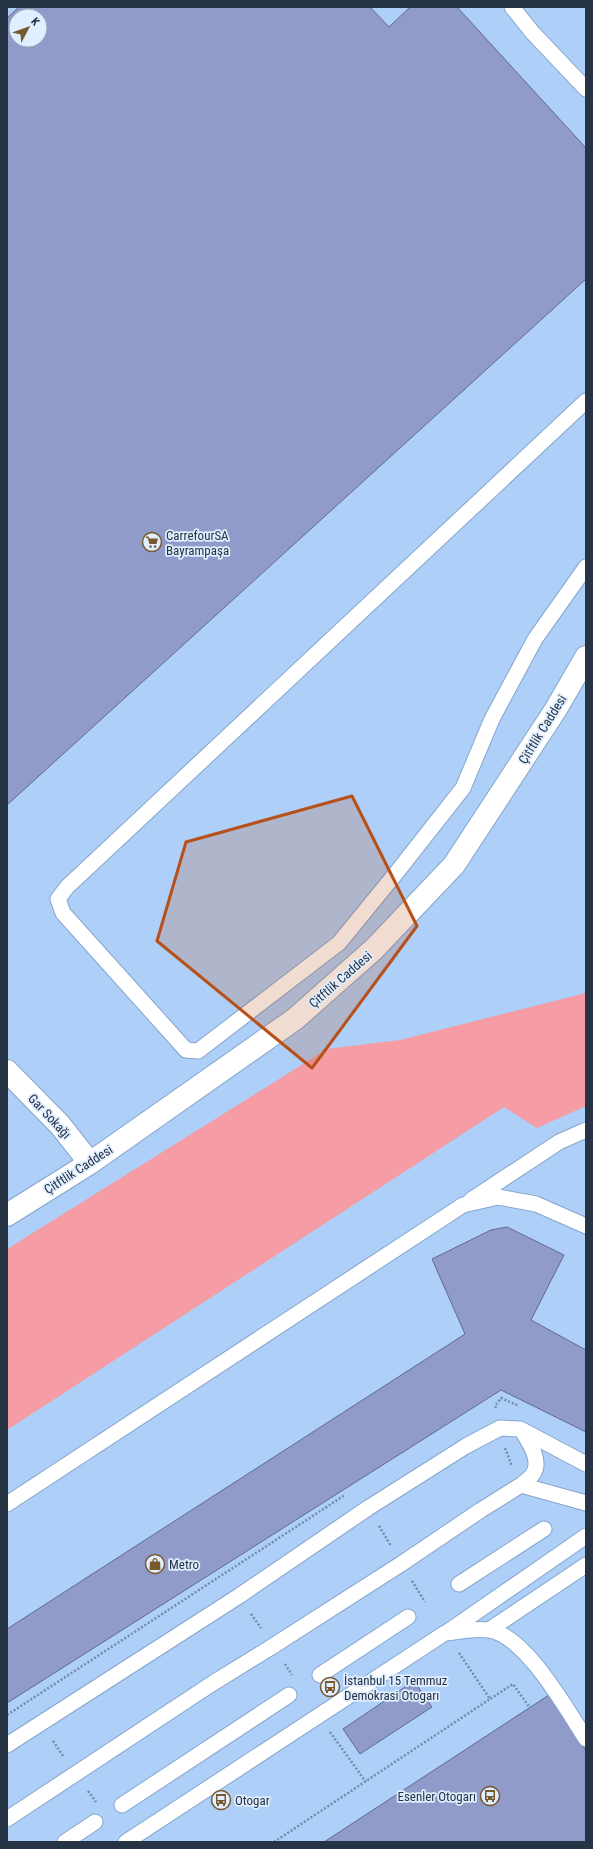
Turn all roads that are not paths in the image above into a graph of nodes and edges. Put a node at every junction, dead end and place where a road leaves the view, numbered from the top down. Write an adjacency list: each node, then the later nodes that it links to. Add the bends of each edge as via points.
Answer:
1 (512, 7): 2 (lane)
2 (586, 89)
3 (586, 401): 4 (lane, via 67,887 58,899 63,913 186,1050 198,1051 339,943 463,788 492,718 535,639)
4 (586, 567)
5 (586, 657): 8 (street, Çitftlik Caddesi, via 556,709 454,865 374,949 295,1019)
6 (7, 1071): 8 (street, Gar Sokağı, via 60,1125)
7 (586, 1130): 9 (lane, via 560,1142)
8 (90, 1163): 10 (street, Çitftlik Caddesi)
9 (463, 1205): 11 (lane, via 498,1197 536,1204); 16 (lane)
10 (7, 1215)
11 (586, 1226)
12 (520, 1429): 13 (lane); 14 (lane, via 532,1447 536,1462 534,1474); 27 (lane, via 500,1428 466,1446)
13 (586, 1464)
14 (521, 1485): 15 (lane); 29 (lane)
15 (586, 1502)
16 (7, 1504)
17 (544, 1529): 20 (lane)
18 (586, 1536): 23 (lane)
19 (586, 1565): 22 (lane)
20 (459, 1584)
21 (408, 1617): 24 (lane)
22 (488, 1630): 23 (lane); 26 (lane, via 511,1640 531,1659 556,1691)
23 (445, 1633): 32 (lane)
24 (320, 1675)
25 (289, 1695): 28 (lane)
26 (586, 1739)
27 (7, 1745)
28 (122, 1805)
29 (7, 1819)
30 (95, 1822): 31 (lane)
31 (64, 1842)
32 (126, 1842)

